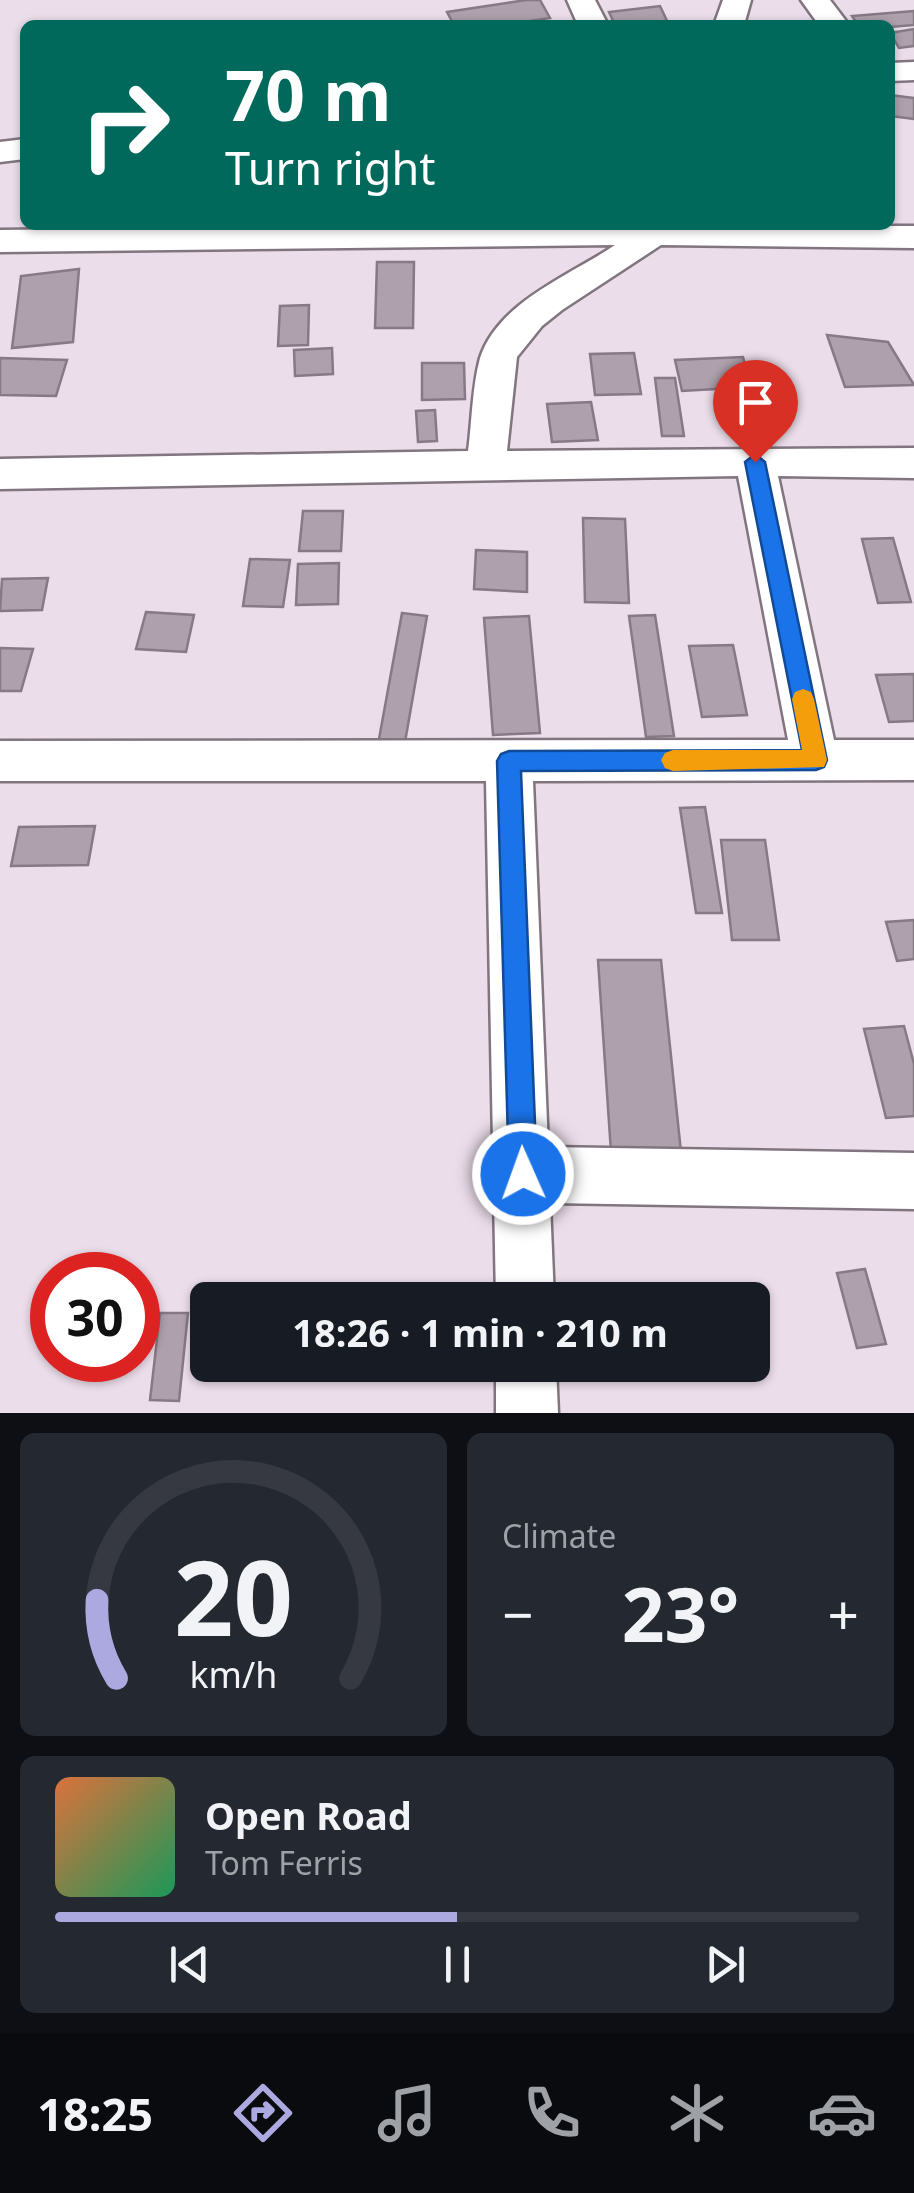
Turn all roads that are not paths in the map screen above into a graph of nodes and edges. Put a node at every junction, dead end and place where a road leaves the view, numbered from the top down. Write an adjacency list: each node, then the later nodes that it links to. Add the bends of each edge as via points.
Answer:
1 (815, 0): 2 (street)
2 (830, 20)
3 (655, 230): 4 (street); 5 (street); 8 (street, via 505,345)
4 (914, 237)
5 (0, 242)
6 (755, 462): 7 (street); 8 (street); 10 (street)
7 (914, 463)
8 (486, 467): 9 (street)
9 (0, 474)
10 (816, 760): 11 (street); 13 (street)
11 (914, 760)
12 (0, 761): 13 (street)
13 (509, 761): 14 (street)
14 (523, 1174): 15 (street); 16 (street)
15 (914, 1181)
16 (525, 1282)
17 (526, 1382): 18 (street)
18 (526, 1413)

